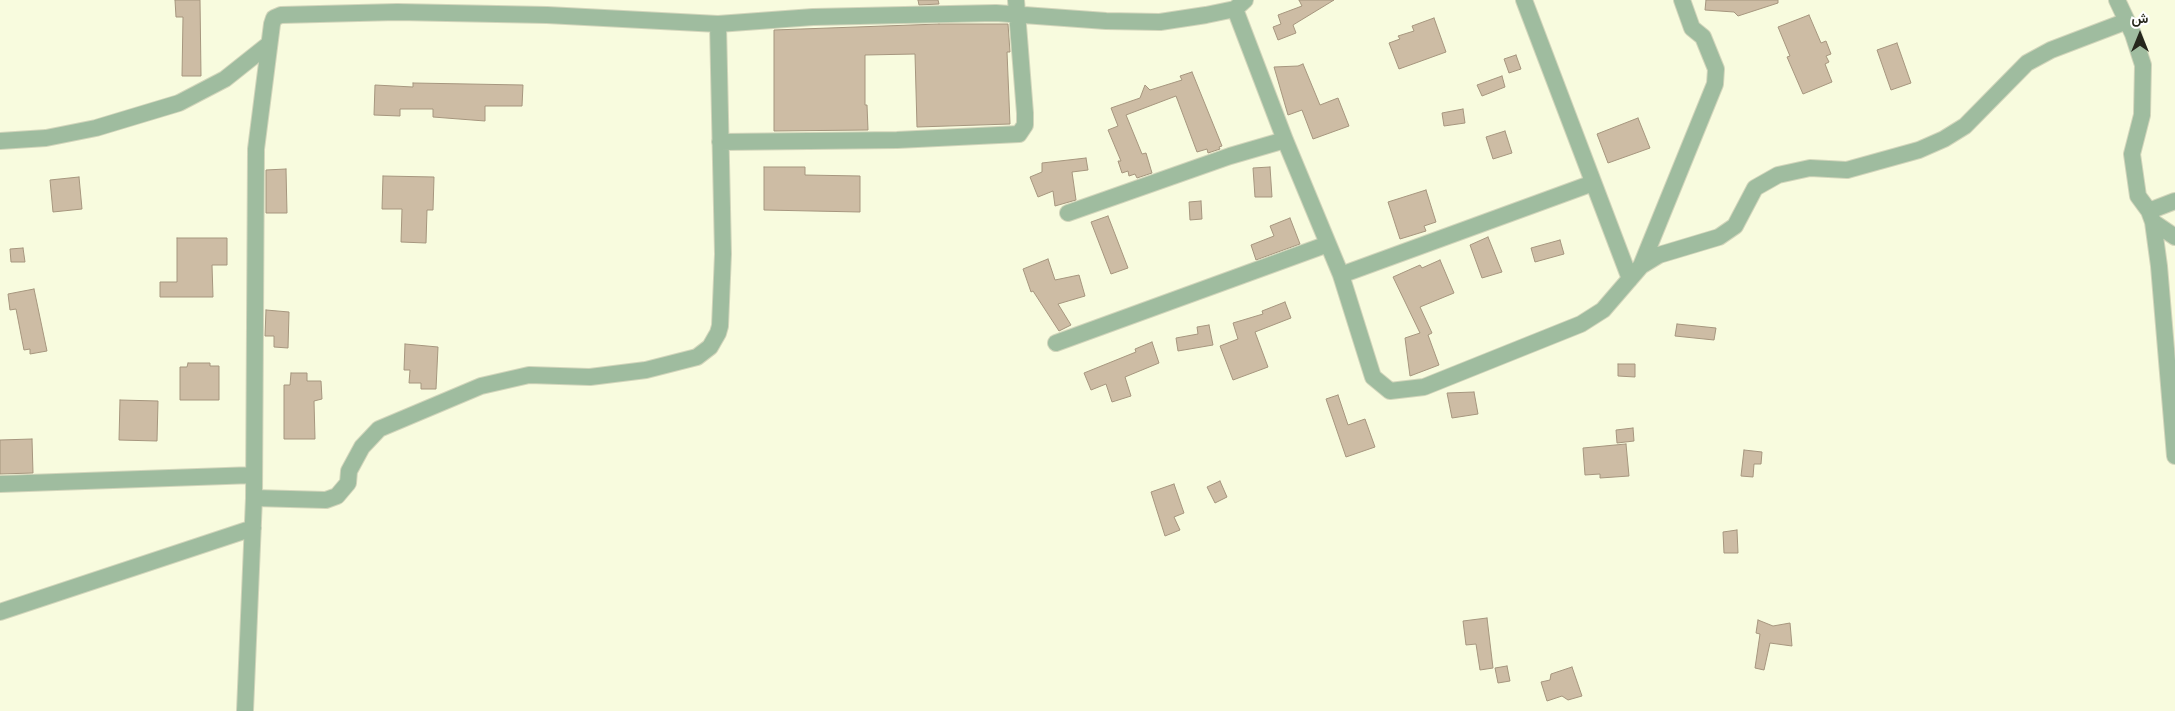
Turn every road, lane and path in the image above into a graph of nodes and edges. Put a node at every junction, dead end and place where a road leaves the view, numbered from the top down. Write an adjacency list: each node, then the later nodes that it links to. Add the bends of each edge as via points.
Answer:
1 (1524, 0): 12 (street)
2 (1682, 0): 18 (street, via 1692,28 1703,37 1716,69 1714,84)
3 (2117, 0): 6 (street)
4 (1240, 4): 5 (street, via 1206,16 1160,22 1106,21); 9 (street)
5 (1016, 8): 7 (street, via 996,13 813,17); 11 (street, via 1025,112 1025,125 1019,134 897,140)
6 (2127, 21): 15 (street, via 2143,65 2142,115 2132,154 2138,196); 18 (street, via 2051,50 2027,63 1965,126 1944,139 1919,150 1847,170 1810,168 1778,175 1755,188 1735,226 1718,237 1659,254)
7 (718, 24): 8 (street, via 537,14 397,12 281,15 274,18); 11 (street)
8 (269, 44): 10 (street, via 225,79 179,103 96,128 46,138); 22 (street, via 256,149)
9 (1285, 140): 14 (street); 17 (street)
10 (0, 142)
11 (720, 142): 24 (street, via 723,233 720,326 715,340 704,352 672,364 620,374 529,375 481,386 379,430 362,447 349,471 348,483 337,496 326,500)
12 (1593, 183): 18 (street); 19 (street)
13 (2175, 201): 15 (street)
14 (1068, 213)
15 (2151, 217): 16 (street); 21 (street, via 2160,266)
16 (2175, 237)
17 (1328, 244): 19 (street); 20 (street)
18 (1636, 273): 19 (street, via 1603,310 1582,324 1424,387 1390,391 1374,377)
19 (1340, 274)
20 (1056, 343)
21 (2175, 456)
22 (254, 476): 23 (street); 24 (street)
23 (0, 484)
24 (254, 498): 25 (street)
25 (253, 528): 26 (street); 27 (street)
26 (0, 612)
27 (245, 711)

